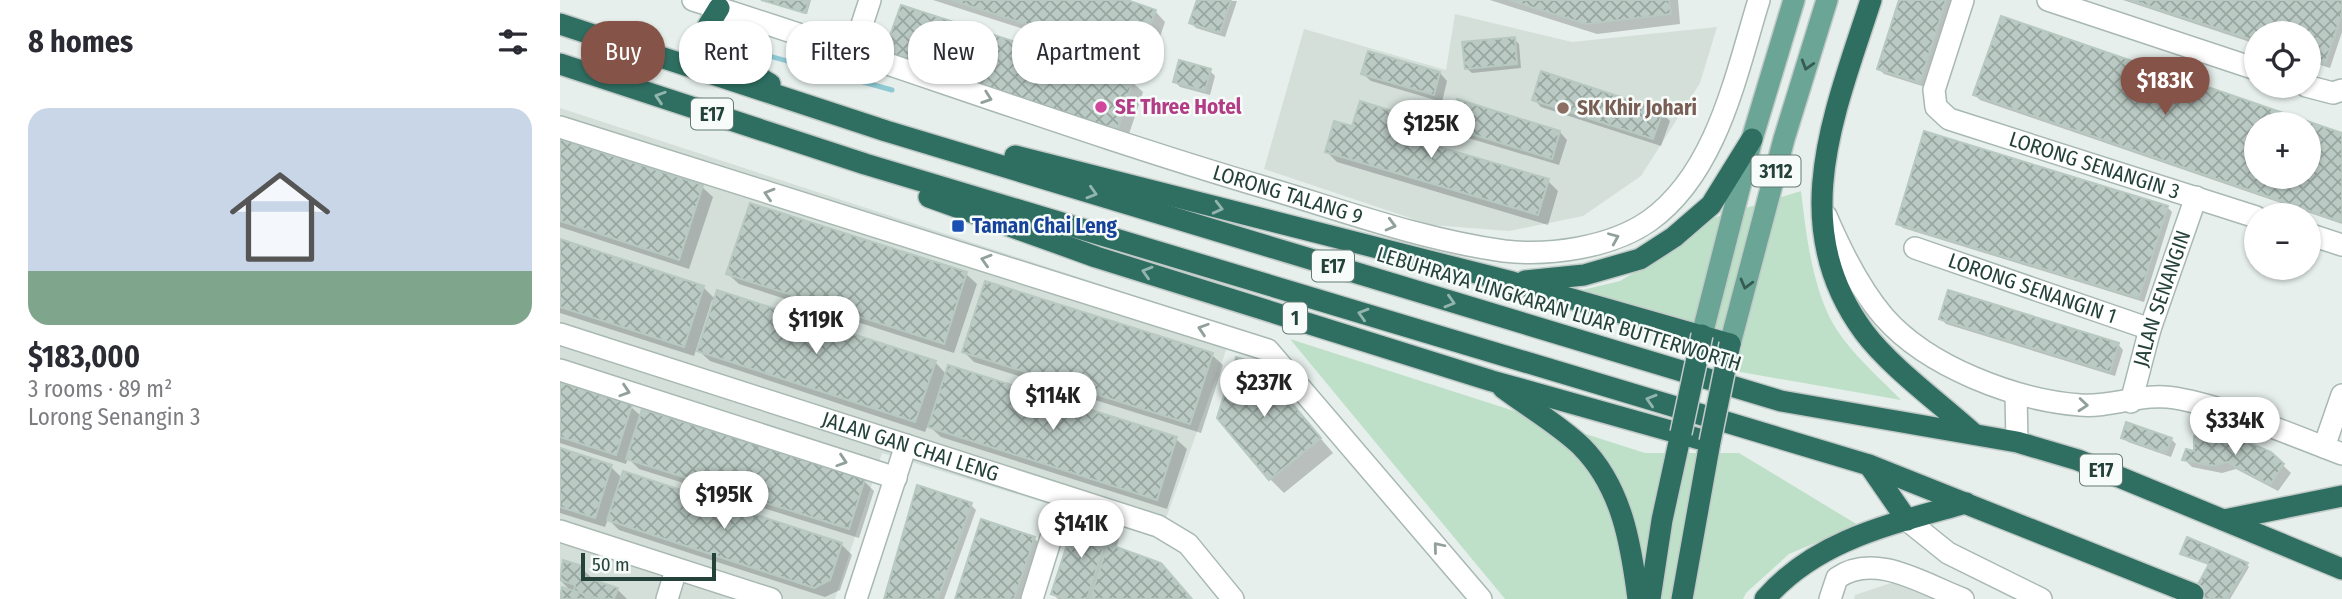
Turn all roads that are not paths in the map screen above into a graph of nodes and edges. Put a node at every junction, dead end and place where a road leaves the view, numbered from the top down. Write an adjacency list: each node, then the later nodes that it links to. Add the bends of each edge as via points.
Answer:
1 (694, 0): 9 (street, LORONG TALANG 9)
2 (870, 0): 10 (street)
3 (1759, 0): 15 (street, LORONG TALANG 9, one-way to 3, via 1138,150 1374,220 1463,244 1507,251 1555,250 1608,242 1649,221 1678,193 1702,159 1731,93)
4 (1794, 0): 19 (main road, 3112)
5 (1827, 0): 31 (main road, 3112, one-way to 31, via 1784,139)
6 (1871, 0): 22 (highway, via 1824,155)
7 (1962, 0): 21 (street, LORONG SENANGIN 3, via 1934,90 1936,107 1949,119)
8 (2048, 0): 14 (street)
9 (719, 8): 12 (street, LORONG TALANG 9); 16 (highway, via 708,26 710,48)
10 (863, 21)
11 (560, 24): 16 (highway, LEBUHRAYA LINGKARAN LUAR BUTTERWORTH / E17)
12 (786, 30)
13 (560, 64): 20 (highway, E17, one-way to 13)
14 (2244, 65)
15 (894, 66)
16 (804, 103): 18 (highway, LEBUHRAYA LINGKARAN LUAR BUTTERWORTH / E17)
17 (560, 127): 59 (street, one-way to 17, via 1268,349)
18 (886, 131): 27 (highway, one-way to 27, via 941,136); 38 (highway, LEBUHRAYA LINGKARAN LUAR BUTTERWORTH / E17, one-way to 38, via 1781,401)
19 (1752, 139): 27 (highway, via 1712,205 1675,237 1640,258 1584,275); 30 (main road, 3112)
20 (865, 164): 33 (highway, 1, one-way to 20, via 1096,257 922,195); 43 (highway, E17, one-way to 20)
21 (2196, 197): 23 (street, LORONG SENANGIN 3); 28 (street, JALAN SENANGIN)
22 (1824, 211): 34 (street, via 1848,264 1884,317 1958,370); 38 (highway, via 1825,247 1833,279 1865,333)
23 (2244, 213)
24 (2321, 238): 25 (street)
25 (2342, 245)
26 (1915, 248): 28 (street, LORONG SENANGIN 1)
27 (1512, 282): 30 (highway)
28 (2150, 329): 36 (street, JALAN SENANGIN)
29 (560, 334): 41 (street, JALAN GAN CHAI LENG)
30 (1702, 335): 31 (highway); 37 (highway, bridge)
31 (1730, 344): 39 (highway, bridge)
32 (560, 370): 44 (street, JALAN GAN CHAI LENG, one-way to 44)
33 (1492, 381): 37 (highway, 1); 60 (highway, via 1581,446 1612,489 1626,523)
34 (2016, 395): 36 (street, one-way to 36, via 2077,405); 40 (street)
35 (2342, 395): 42 (street)
36 (2131, 402): 42 (street, via 2172,397)
37 (1681, 433): 39 (highway, 1); 61 (highway)
38 (1974, 434): 40 (highway, LEBUHRAYA LINGKARAN LUAR BUTTERWORTH / E17)
39 (1710, 442): 62 (highway)
40 (2017, 442): 49 (highway, LEBUHRAYA LINGKARAN LUAR BUTTERWORTH / E17, via 2078,460)
41 (906, 445): 44 (street); 45 (street, JALAN GAN CHAI LENG)
42 (2333, 450)
43 (1869, 465): 47 (highway, E17); 48 (highway)
44 (895, 478): 56 (street)
45 (1065, 496): 57 (street); 58 (street, JALAN GAN CHAI LENG, via 1158,526 1188,544)
46 (2342, 496): 49 (highway)
47 (1966, 503): 48 (highway); 53 (highway, E17)
48 (1907, 520): 63 (highway, via 1809,558); 66 (street, via 1948,553)
49 (2224, 520): 51 (highway, LEBUHRAYA LINGKARAN LUAR BUTTERWORTH / E17)
50 (560, 531): 52 (street)
51 (2342, 569)
52 (676, 570): 54 (street); 55 (street)
53 (2193, 594)
54 (667, 599)
55 (771, 599)
56 (856, 599)
57 (1031, 599)
58 (1233, 599)
59 (1482, 599)
60 (1638, 599)
61 (1650, 599)
62 (1682, 599)
63 (1765, 599)
64 (1830, 599): 65 (street, via 1837,578 1867,566)
65 (1963, 599)
66 (2041, 599)

